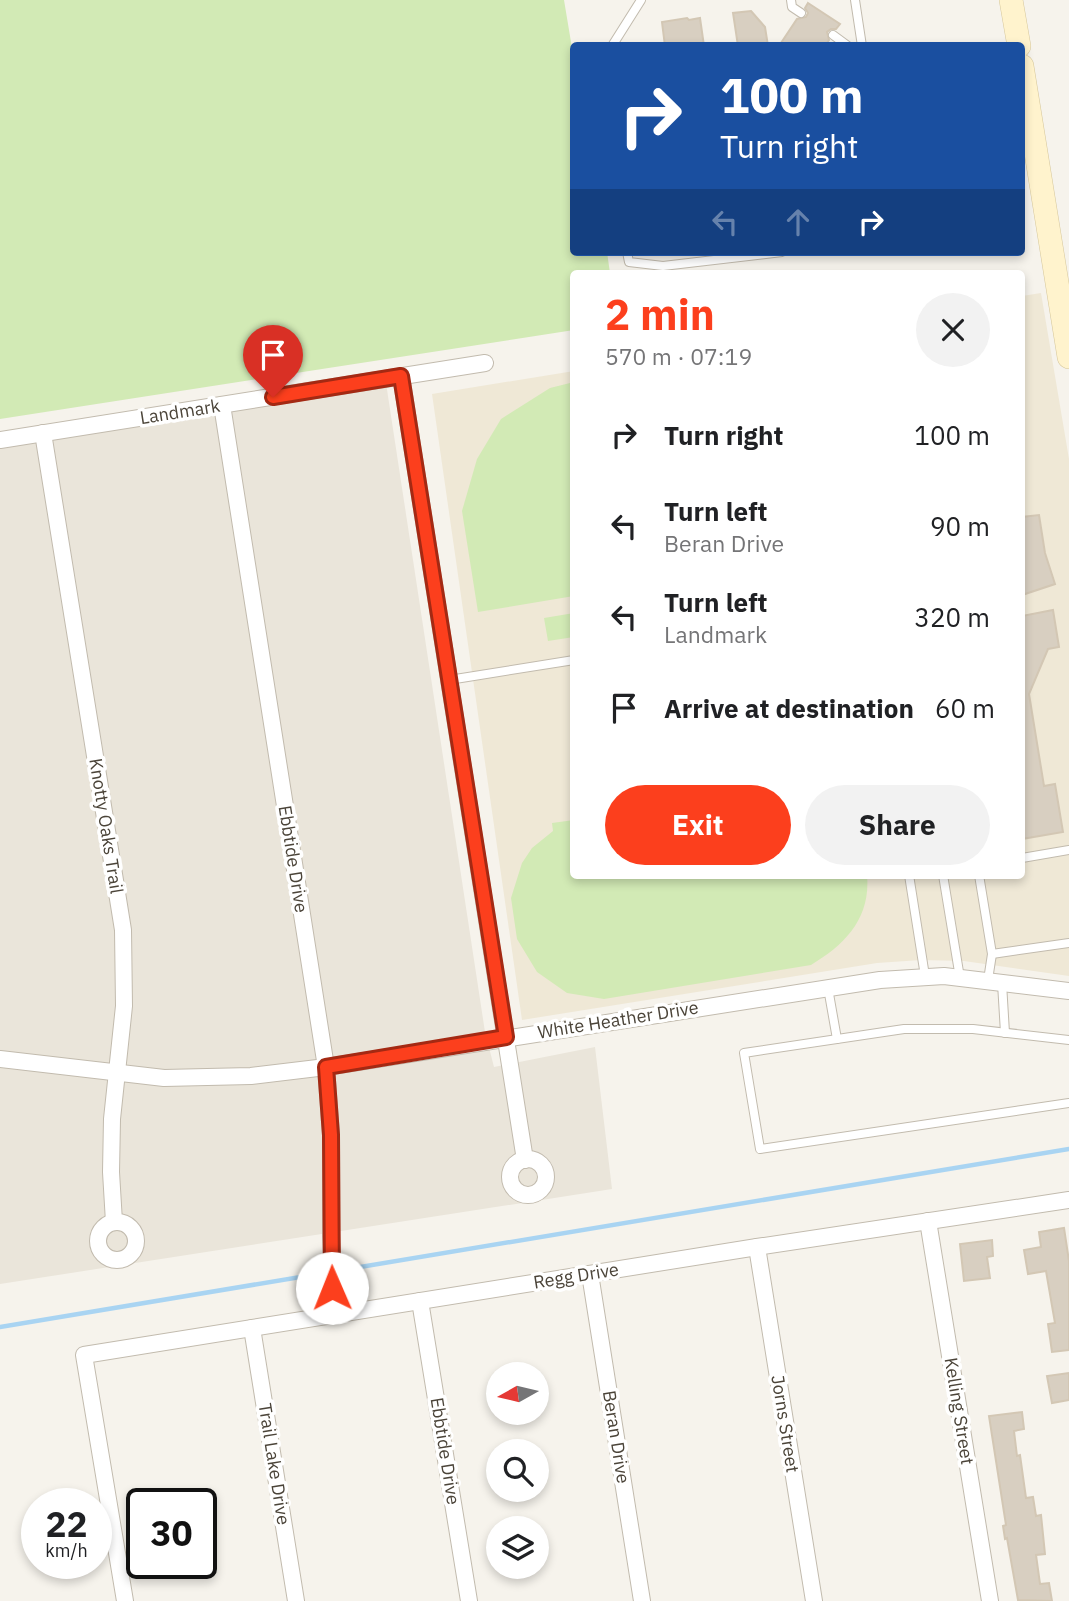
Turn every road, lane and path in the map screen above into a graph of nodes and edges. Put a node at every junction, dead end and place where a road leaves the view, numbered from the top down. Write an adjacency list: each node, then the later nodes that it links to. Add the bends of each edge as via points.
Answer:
1 (641, 0): 7 (lane)
2 (791, 0): 5 (lane)
3 (855, 0): 9 (lane)
4 (1011, 0): 10 (main road)
5 (801, 13)
6 (833, 35): 8 (lane)
7 (615, 42)
8 (843, 42)
9 (861, 42)
10 (1017, 42)
11 (1025, 90): 14 (main road, via 1036,178)
12 (628, 256): 13 (lane, via 629,262 663,266)
13 (748, 256)
14 (1063, 269): 15 (main road)
15 (1069, 357)
16 (485, 363): 17 (street, Landmark)
17 (401, 376): 18 (street, Landmark); 22 (street)
18 (222, 405): 19 (street, Landmark); 40 (street, Ebbtide Drive)
19 (43, 433): 20 (street, Landmark); 41 (street, Knotty Oaks Trail, via 123,930 124,1006)
20 (0, 440)
21 (570, 661): 22 (lane)
22 (449, 680): 36 (street)
23 (1069, 850): 24 (lane)
24 (1025, 857)
25 (910, 879): 30 (lane)
26 (944, 879): 31 (lane)
27 (980, 879): 29 (lane)
28 (1069, 943): 29 (lane)
29 (992, 954): 32 (lane)
30 (925, 976): 31 (street, White Heather Drive); 33 (street, White Heather Drive)
31 (960, 978): 32 (street, White Heather Drive)
32 (995, 981): 34 (street, White Heather Drive); 35 (lane)
33 (828, 988): 36 (street, White Heather Drive); 37 (lane)
34 (1069, 991)
35 (1005, 1033): 37 (lane, via 904,1029); 38 (lane)
36 (506, 1037): 40 (street, White Heather Drive); 43 (street)
37 (837, 1038): 42 (lane, via 744,1053 760,1149)
38 (1069, 1040)
39 (0, 1059): 41 (street, White Heather Drive)
40 (326, 1067): 41 (street, White Heather Drive, via 251,1076 164,1078); 50 (street, Ebbtide Drive)
41 (116, 1073): 46 (street, Knotty Oaks Trail, via 111,1172)
42 (1069, 1103)
43 (526, 1160)
44 (1069, 1200): 45 (street, Regg Drive)
45 (929, 1221): 47 (street, Regg Drive); 57 (street, Kelling Street)
46 (114, 1222)
47 (757, 1247): 48 (street, Regg Drive); 56 (street, Jorns Street)
48 (590, 1274): 49 (street, Regg Drive); 55 (street, Beran Drive)
49 (420, 1301): 50 (street, Regg Drive); 54 (street, Ebbtide Drive)
50 (335, 1315): 51 (street, Regg Drive)
51 (252, 1328): 52 (street, Regg Drive, via 84,1355); 53 (street, Trail Lake Drive)
52 (125, 1601)
53 (296, 1601)
54 (469, 1601)
55 (642, 1601)
56 (814, 1601)
57 (990, 1601)

